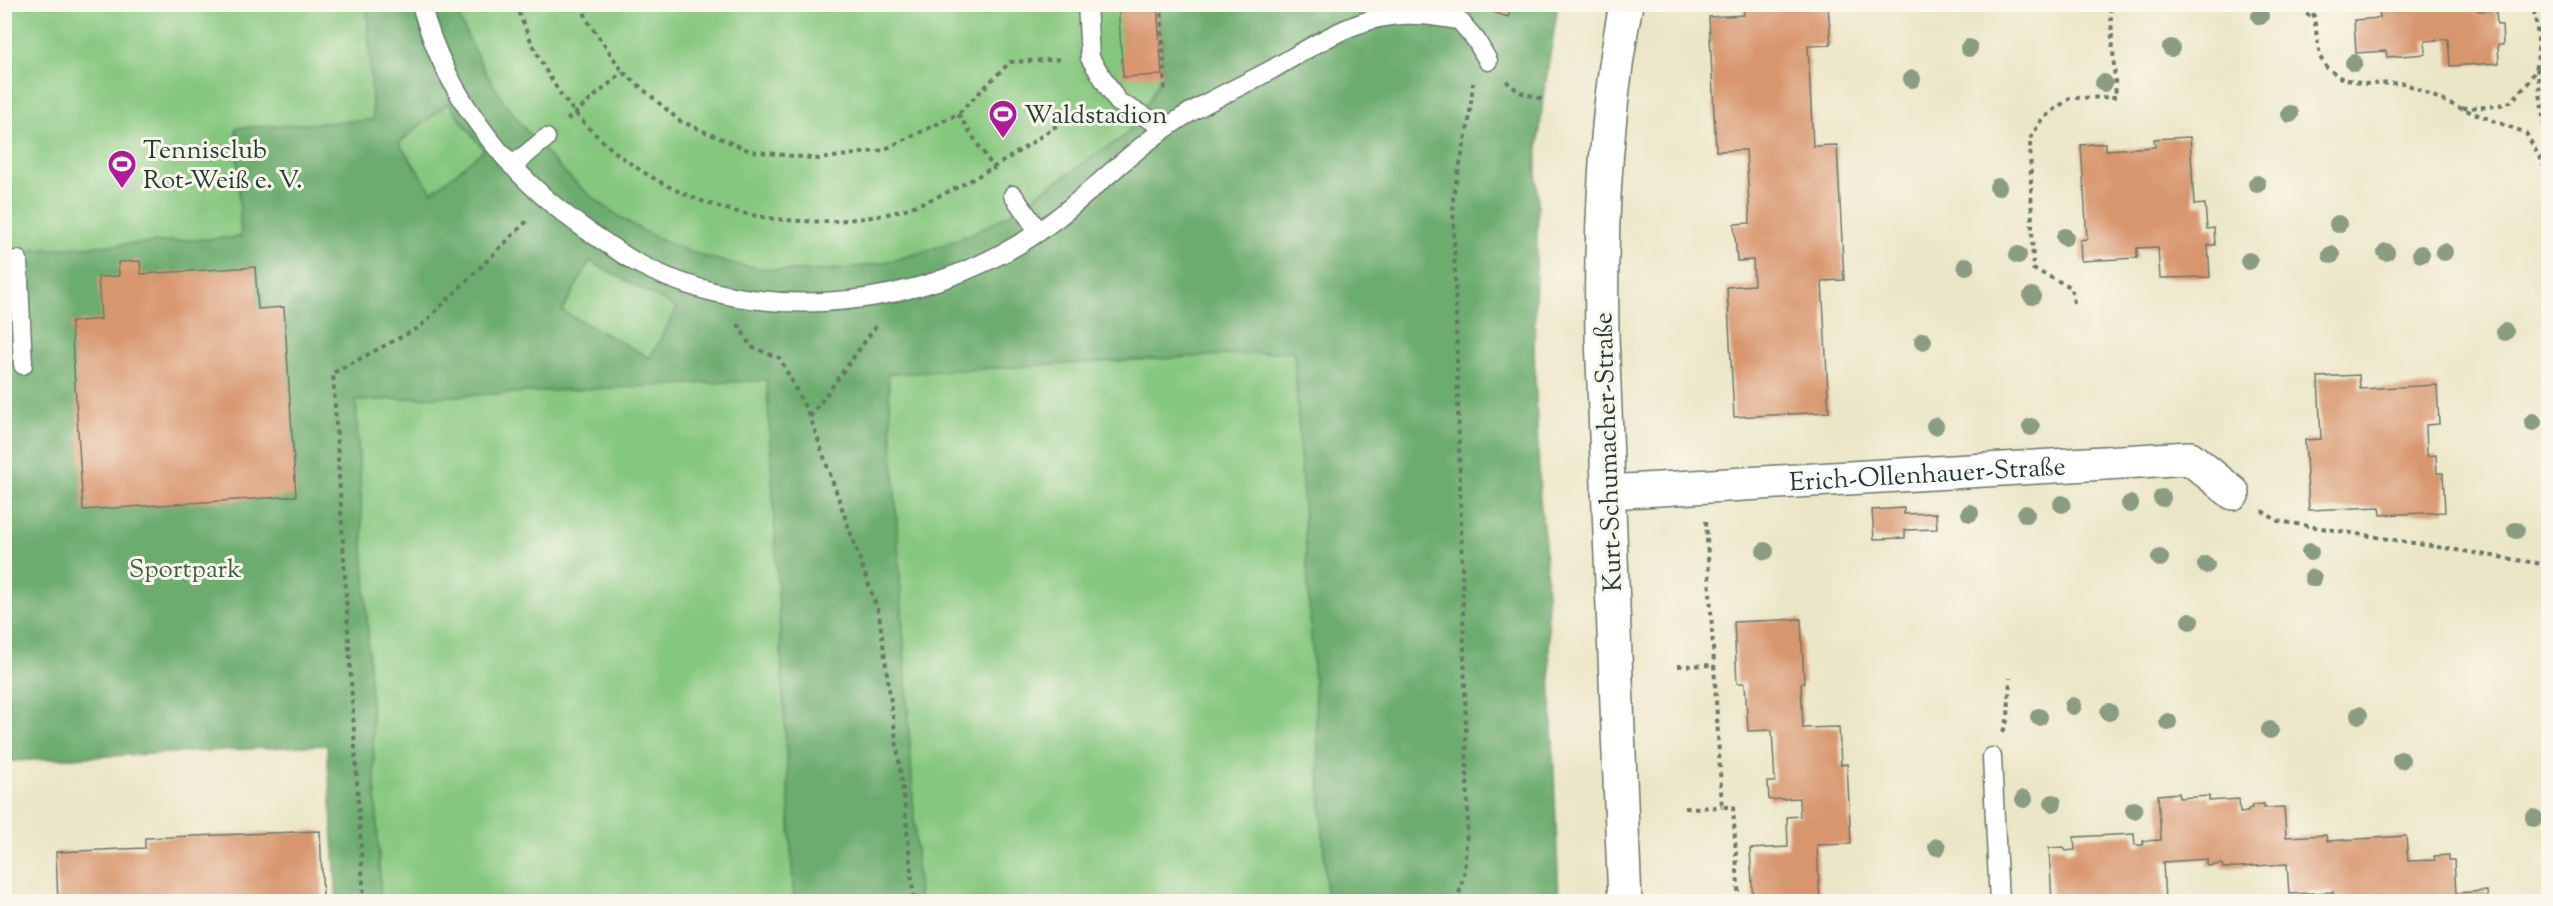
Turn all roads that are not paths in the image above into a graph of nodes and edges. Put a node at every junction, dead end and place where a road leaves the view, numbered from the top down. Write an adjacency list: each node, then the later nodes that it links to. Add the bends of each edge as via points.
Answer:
1 (421, 4): 7 (lane, via 446,72 466,106)
2 (1087, 4): 5 (lane, via 1090,58 1118,102)
3 (1626, 4): 12 (street, Kurt-Schumacher-Straße, via 1613,90 1604,195 1602,336)
4 (1488, 61): 5 (lane, via 1459,20 1413,14 1378,18 1342,30)
5 (1166, 128): 9 (lane)
6 (546, 138): 7 (lane)
7 (512, 166): 9 (lane, via 585,230 638,264 720,293 768,301 800,303 900,292 1006,252)
8 (1012, 195): 9 (lane)
9 (1039, 231)
10 (4, 261): 11 (lane, via 18,260)
11 (23, 365)
12 (1608, 492): 13 (street, Erich-Ollenhauer-Straße, via 2190,458); 15 (street, Kurt-Schumacher-Straße)
13 (2234, 494)
14 (1992, 757): 16 (lane)
15 (1625, 902)
16 (1999, 902)

